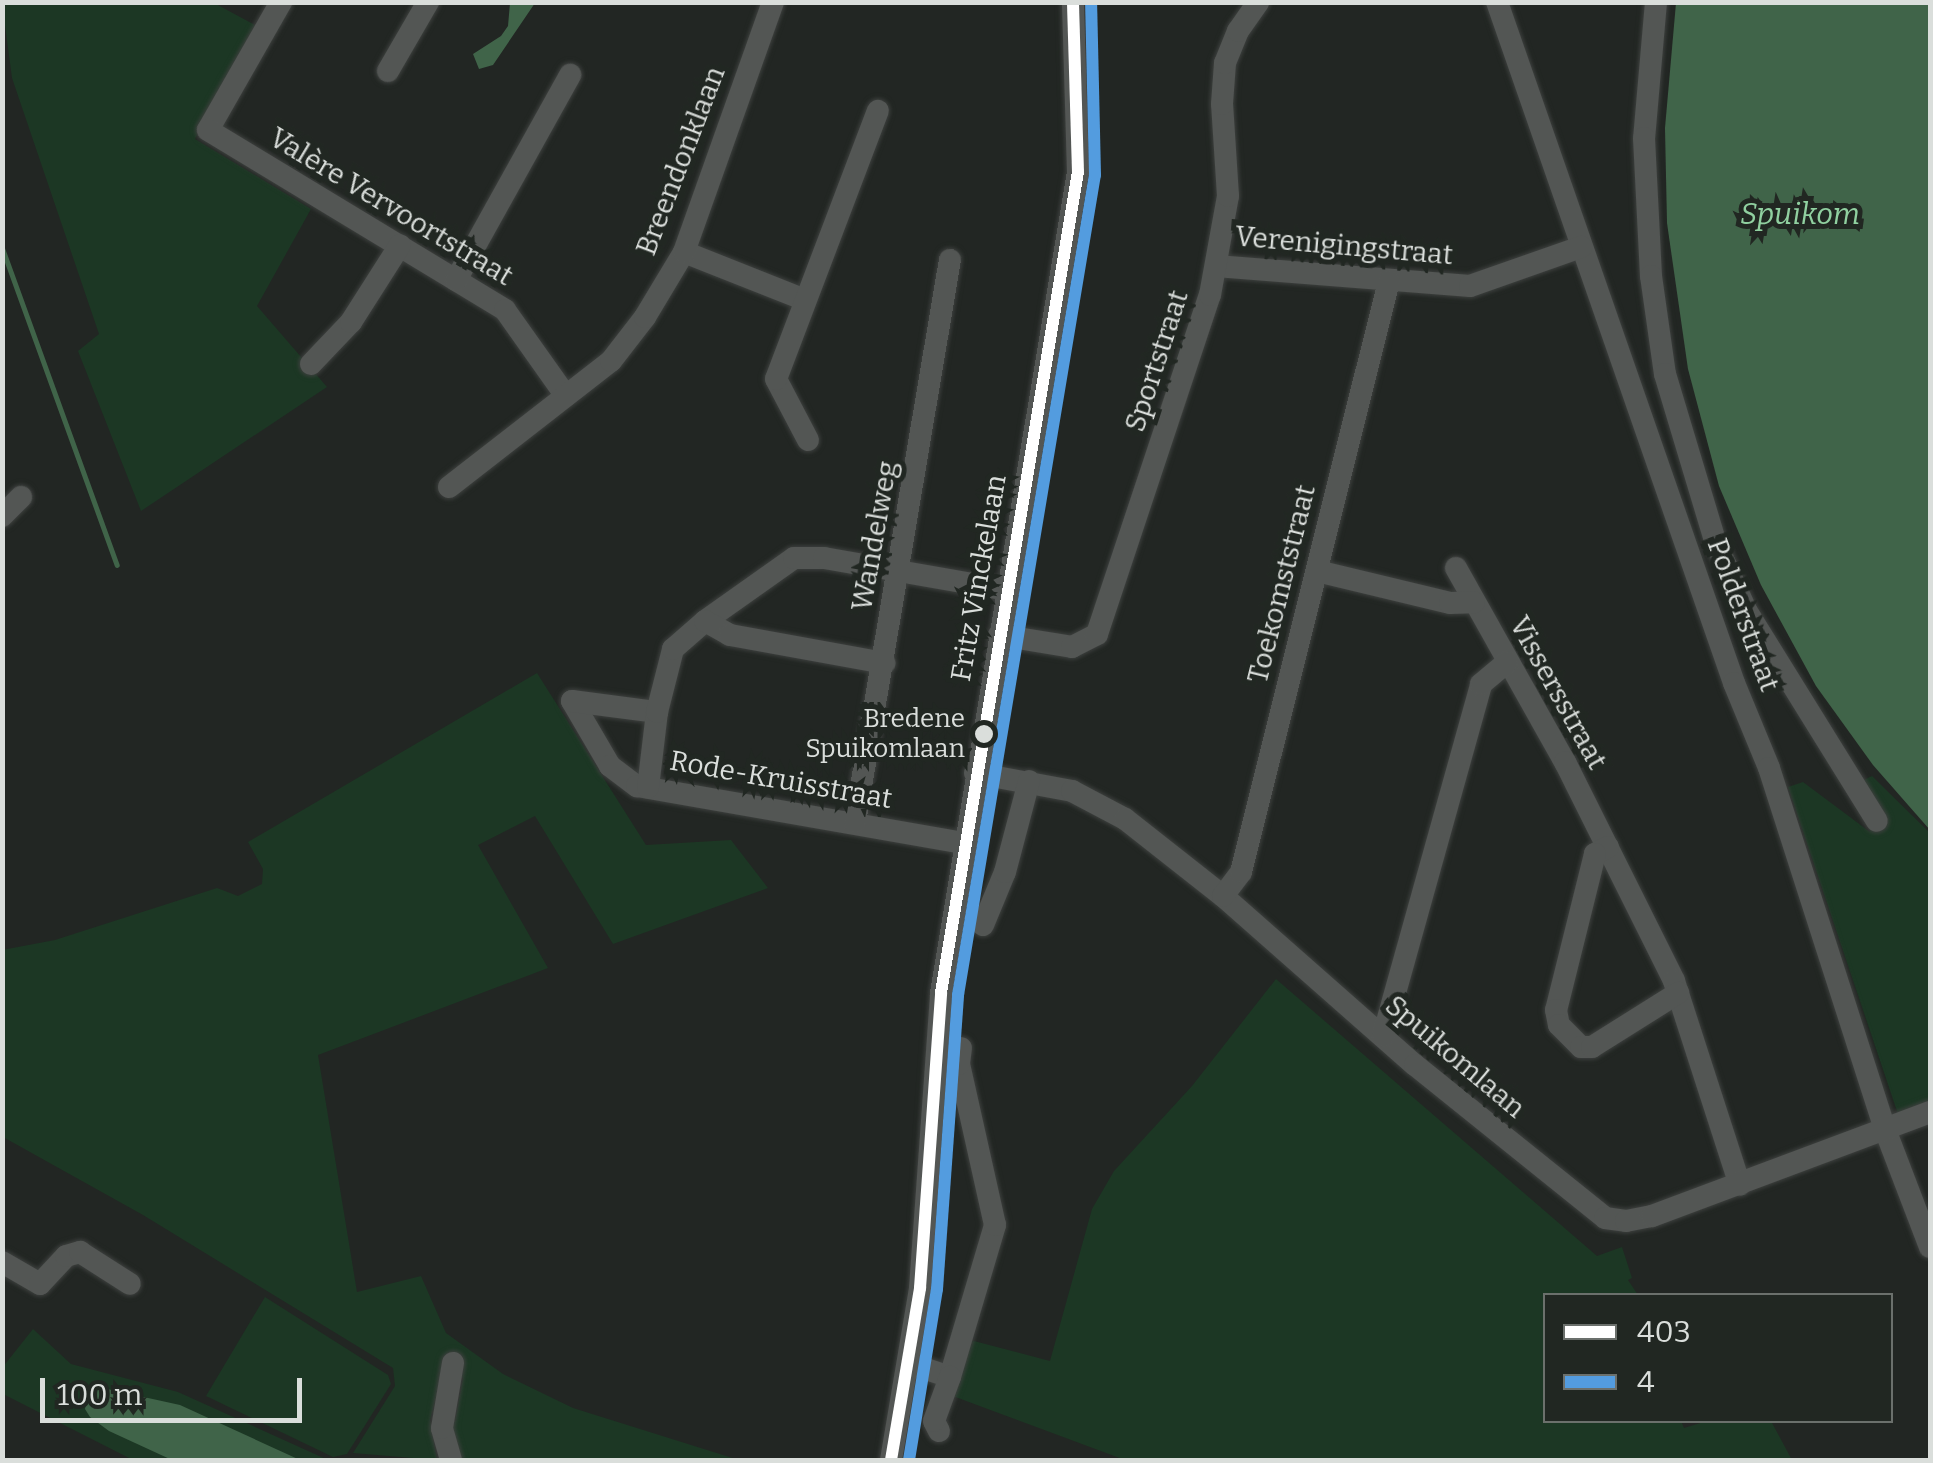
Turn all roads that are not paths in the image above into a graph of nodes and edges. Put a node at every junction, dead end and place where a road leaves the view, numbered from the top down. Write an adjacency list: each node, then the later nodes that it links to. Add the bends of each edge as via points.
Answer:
1 (281, 2): 11 (street, Valère Vervoortstraat, via 208,130)
2 (428, 2): 8 (street)
3 (773, 2): 13 (street, Breendonklaan)
4 (1074, 2): 28 (street, Fritz Vinckelaan, via 1078,172)
5 (1258, 2): 15 (street, Sportstraat, via 1225,63 1228,196)
6 (1497, 2): 12 (street, Polderstraat)
7 (1656, 2): 38 (street, via 1645,172 1665,374 1715,541 1746,610)
8 (388, 71)
9 (570, 75): 16 (street)
10 (878, 112): 18 (street)
11 (400, 245): 16 (street, Valère Vervoortstraat); 19 (street, via 351,322)
12 (1581, 247): 17 (street, Verenigingstraat, via 1470,286); 48 (street, Polderstraat, via 1770,768)
13 (684, 252): 18 (street); 20 (street, Breendonklaan, via 611,361)
14 (950, 260): 26 (street, Wandelweg)
15 (1216, 266): 17 (street, Verenigingstraat); 31 (street, Sportstraat, via 1096,634 1072,647)
16 (456, 280): 20 (street, Valère Vervoortstraat, via 505,310)
17 (1389, 281): 27 (street, Toekomststraat)
18 (803, 299): 21 (street, via 776,379)
19 (311, 364)
20 (566, 396): 22 (street, Breendonklaan)
21 (808, 440)
22 (449, 487)
23 (21, 498): 24 (street)
24 (2, 516)
25 (1456, 568): 29 (street, Vissersstraat)
26 (900, 570): 28 (street); 30 (street, via 824,558 786,560); 33 (street, Wandelweg)
27 (1317, 571): 29 (street, via 1450,603); 42 (street, Toekomststraat, via 1241,872)
28 (1007, 590): 31 (street, Fritz Vinckelaan)
29 (1474, 602): 32 (street, Vissersstraat)
30 (705, 620): 33 (street, via 730,635); 34 (street, via 673,648)
31 (999, 635): 35 (street, Fritz Vinckelaan)
32 (1506, 662): 41 (street, Vissersstraat); 45 (street, via 1481,684)
33 (884, 663): 39 (street, Wandelweg)
34 (657, 712): 37 (street); 37 (street, Rode-Kruisstraat, via 572,702 610,766)
35 (975, 773): 36 (street, Spuikomlaan); 40 (street, Fritz Vinckelaan)
36 (1028, 781): 42 (street, Spuikomlaan, via 1113,812); 43 (street)
37 (648, 788): 39 (street, Rode-Kruisstraat)
38 (1878, 821)
39 (855, 822): 40 (street, Rode-Kruisstraat)
40 (964, 843): 46 (street, Fritz Vinckelaan)
41 (1608, 847): 44 (street, Vissersstraat); 44 (street, via 1595,854 1556,1010 1560,1025 1582,1047 1592,1046)
42 (1223, 896): 45 (street, Spuikomlaan)
43 (983, 925)
44 (1678, 993): 49 (street, Vissersstraat)
45 (1382, 1036): 49 (street, Spuikomlaan, via 1605,1218 1639,1220)
46 (934, 1062): 54 (street, Fritz Vinckelaan, via 928,1206); 55 (street, via 960,1056 994,1224)
47 (1930, 1112): 48 (street, Spuikomlaan)
48 (1886, 1132): 49 (street, Spuikomlaan); 50 (street, Polderstraat)
49 (1740, 1185)
50 (1930, 1248)
51 (2, 1262): 52 (street, via 40,1284 66,1256 80,1252)
52 (130, 1284)
53 (452, 1363): 57 (street, via 442,1425)
54 (908, 1364): 55 (street); 58 (street, Fritz Vinckelaan)
55 (950, 1377): 56 (street, via 934,1421)
56 (939, 1431)
57 (451, 1460)
58 (891, 1460)

